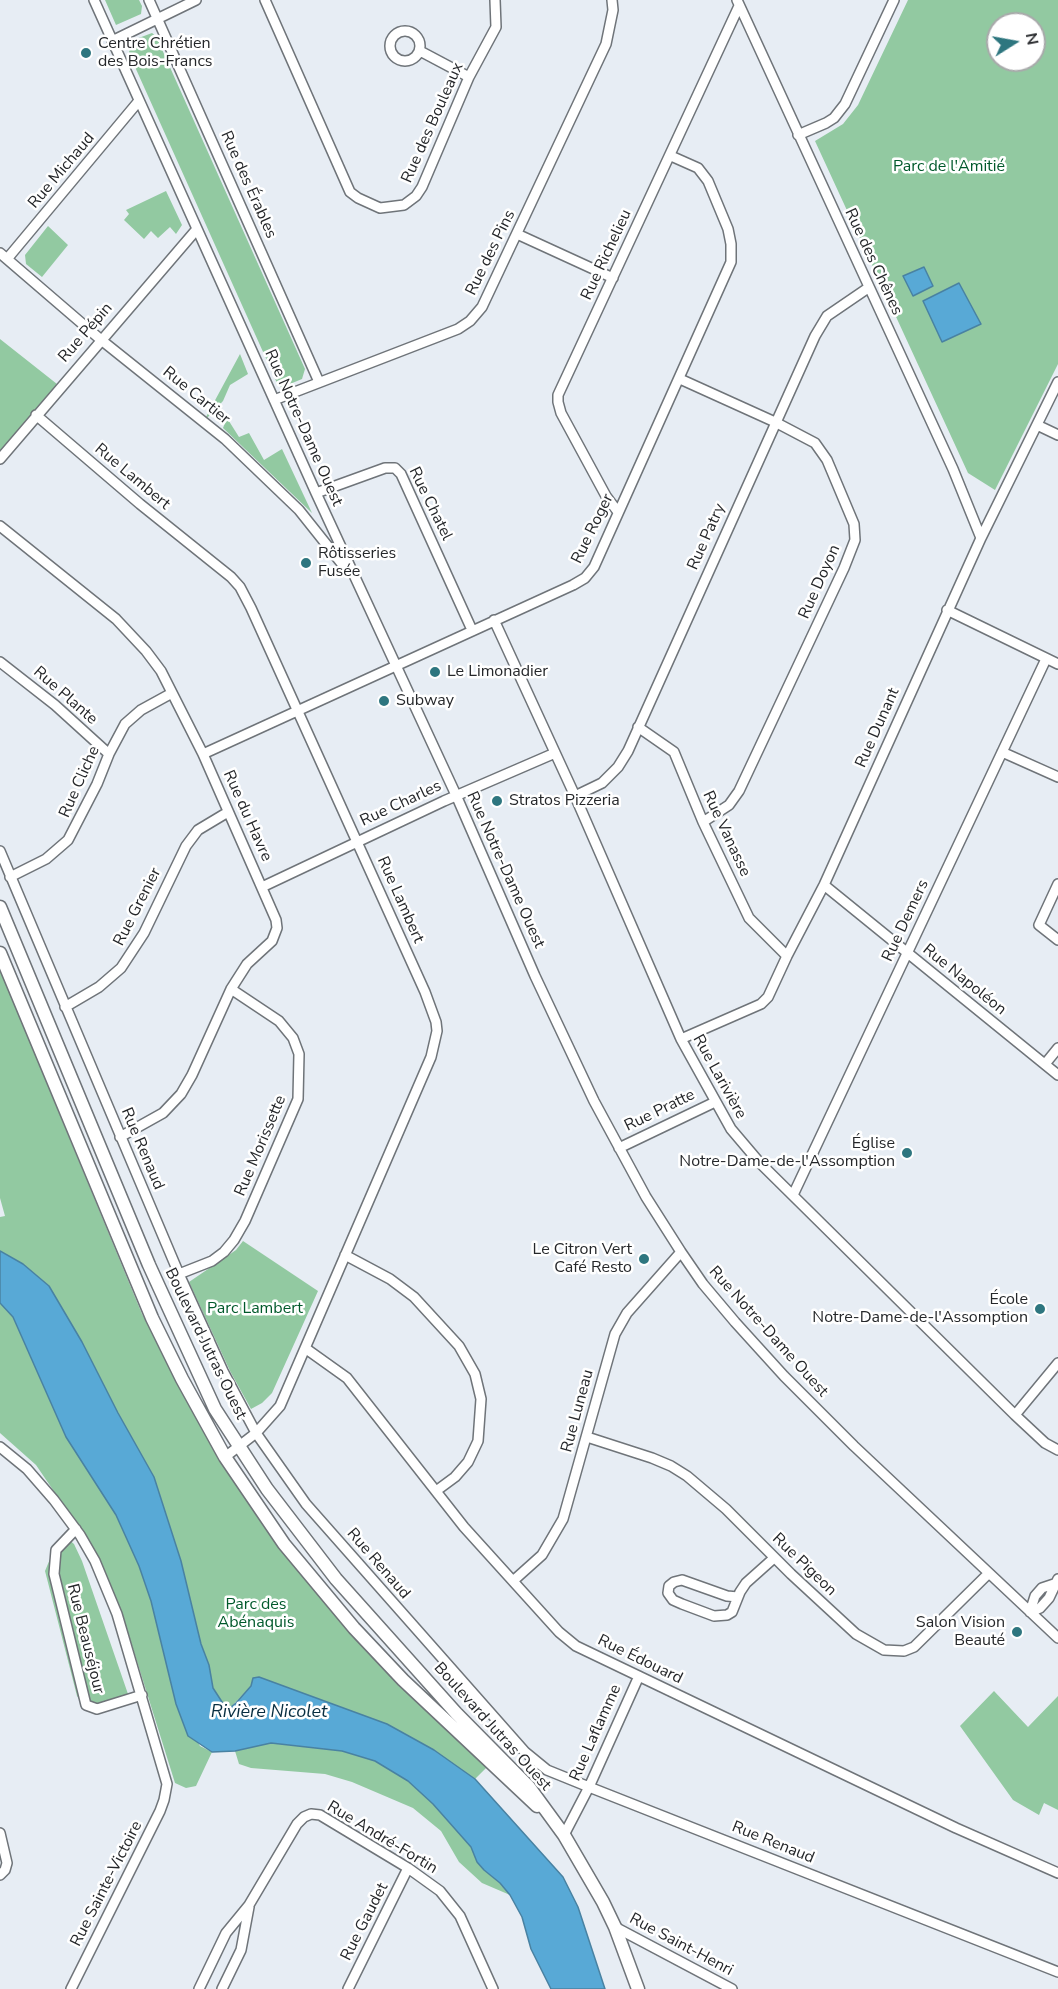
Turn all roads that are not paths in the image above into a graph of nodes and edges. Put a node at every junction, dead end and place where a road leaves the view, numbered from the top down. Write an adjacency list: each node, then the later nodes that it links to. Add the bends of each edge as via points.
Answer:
1 (94, 0): 10 (street, Rue Notre-Dame Ouest)
2 (149, 0): 9 (street, Rue des Érables)
3 (196, 0): 9 (street)
4 (265, 0): 12 (street, Rue des Bouleaux, via 350,192 380,208 404,204 416,196)
5 (495, 0): 12 (street, Rue des Bouleaux, via 496,27)
6 (612, 0): 17 (street, Rue des Pins, via 606,44)
7 (894, 0): 14 (street, via 845,104 834,118)
8 (738, 3): 14 (street, Rue des Chênes); 15 (street, Rue Richelieu)
9 (157, 18): 10 (street); 23 (street, Rue des Érables)
10 (112, 41): 13 (street, Rue Notre-Dame Ouest)
11 (420, 51): 12 (street)
12 (469, 77)
13 (138, 102): 16 (street, Rue Notre-Dame Ouest); 18 (street, Rue Michaud)
14 (798, 135): 20 (street, Rue des Chênes)
15 (671, 156): 19 (street, Rue Richelieu); 22 (street, Rue Roger, via 692,164 703,174 731,244 728,271)
16 (197, 229): 21 (street, Rue Pépin); 25 (street, Rue Notre-Dame Ouest)
17 (518, 234): 19 (street); 23 (street, Rue des Pins, via 490,293 470,321 444,335)
18 (4, 256): 21 (street, Rue Cartier)
19 (613, 278): 32 (street, Rue Richelieu, via 563,381 558,402)
20 (868, 288): 27 (street, Rue Patry, via 827,316); 34 (street, Rue des Chênes)
21 (100, 339): 26 (street, Rue Pépin); 35 (street, Rue Cartier, via 263,474 299,510)
22 (680, 380): 27 (street, Rue Doyon); 32 (street, Rue Roger)
23 (319, 382): 25 (street, Rue des Pins)
24 (1058, 382): 28 (street, Rue Dunant)
25 (274, 400): 31 (street, Rue Notre-Dame Ouest)
26 (36, 415): 30 (street, Rue Pépin); 44 (street, Rue Lambert, via 240,587)
27 (775, 422): 45 (street, Rue Patry); 54 (street, Rue Doyon, via 823,451 850,512 855,540 739,791 729,805)
28 (1037, 425): 29 (street); 34 (street, Rue Dunant)
29 (1058, 435)
30 (0, 459)
31 (316, 493): 35 (street, Rue Notre-Dame Ouest); 38 (street, Rue Chatel, via 385,468 395,468 406,484)
32 (618, 512): 37 (street, Rue Roger, via 594,567 585,578)
33 (0, 526): 43 (street, Rue du Havre, via 116,619 146,651)
34 (981, 538): 36 (street, Rue Dunant)
35 (356, 580): 42 (street, Rue Notre-Dame Ouest)
36 (948, 610): 39 (street); 59 (street, Rue Dunant)
37 (494, 621): 38 (street, Rue Roger); 47 (street, Rue Larivière)
38 (472, 630): 42 (street, Rue Roger)
39 (1047, 658): 41 (street); 46 (street, Rue Demers)
40 (0, 662): 48 (street, Rue Plante)
41 (1058, 664)
42 (395, 666): 44 (street, Rue Roger); 51 (street, Rue Notre-Dame Ouest)
43 (172, 693): 48 (street, Rue Cliche, via 133,716); 49 (street, Rue du Havre)
44 (297, 711): 49 (street, Rue Roger); 55 (street, Rue Lambert)
45 (638, 727): 52 (street, Rue Patry, via 618,767 602,783); 54 (street, Rue Vanasse, via 674,752)
46 (1002, 752): 50 (street); 64 (street, Rue Demers)
47 (555, 753): 51 (street, Rue Charles); 52 (street, Rue Larivière)
48 (109, 754): 57 (street, Rue Cliche, via 68,840 46,859)
49 (203, 754): 53 (street, Rue du Havre)
50 (1058, 777)
51 (456, 795): 55 (street, Rue Charles); 74 (street, Rue Notre-Dame Ouest, via 535,976)
52 (575, 796): 68 (street, Rue Larivière)
53 (228, 812): 60 (street, Rue du Havre); 67 (street, Rue Grenier, via 198,830 186,846 144,933 121,968 99,987)
54 (703, 822): 65 (street, Rue Vanasse, via 749,918)
55 (357, 841): 60 (street, Rue Charles); 77 (street, Rue Lambert, via 425,992 436,1031 431,1057)
56 (0, 851): 57 (street, Rue Renaud)
57 (10, 877): 67 (street, Rue Renaud)
58 (1058, 884): 62 (street, via 1039,925)
59 (824, 885): 64 (street, Rue Napoléon); 65 (street, Rue Dunant)
60 (262, 887): 66 (street, Rue du Havre, via 277,928 272,941 247,964)
61 (0, 907): 85 (main road, Boulevard Jutras Ouest, via 171,1315 215,1409)
62 (1058, 940)
63 (0, 953): 87 (main road, Boulevard Jutras Ouest, via 148,1308)
64 (908, 953): 70 (street, Rue Napoléon); 75 (street, Rue Demers)
65 (787, 956): 68 (street, Rue Dunant, via 768,998 761,1004)
66 (231, 989): 73 (street, Rue du Havre, via 181,1094 163,1113); 78 (street, Rue Morissette, via 279,1022 293,1038 299,1054 298,1099 234,1240 212,1261)
67 (65, 1007): 73 (street, Rue Renaud)
68 (681, 1039): 72 (street, Rue Larivière)
69 (1058, 1048): 70 (street)
70 (1045, 1064): 71 (street, Rue Napoléon)
71 (1058, 1075)
72 (715, 1102): 74 (street, Rue Pratte); 75 (street, Rue Larivière, via 746,1149)
73 (120, 1137): 78 (street, Rue Renaud)
74 (619, 1148): 76 (street, Rue Notre-Dame Ouest)
75 (792, 1195): 81 (street, Rue Larivière)
76 (681, 1252): 83 (street, Rue Luneau, via 627,1313 615,1334); 91 (street, Rue Notre-Dame Ouest, via 726,1312 788,1380)
77 (345, 1255): 79 (street, Rue Lambert); 88 (street, via 414,1297 459,1346 475,1374 481,1399 478,1441 468,1462)
78 (178, 1274): 82 (street, Rue Renaud)
79 (305, 1348): 82 (street, Rue Lambert, via 280,1406); 88 (street, Rue Édouard, via 347,1378)
80 (1058, 1363): 81 (street)
81 (1015, 1415): 86 (street, Rue Larivière, via 1045,1443)
82 (256, 1433): 85 (street, Rue Lambert); 99 (street, Rue Renaud, via 306,1504 525,1752 547,1770)
83 (587, 1437): 90 (street, Rue Pigeon, via 631,1450 681,1472); 92 (street, Rue Luneau, via 557,1532 542,1555)
84 (0, 1446): 89 (street, Rue Beauséjour, via 27,1469)
85 (238, 1447): 87 (street, Rue Lambert); 101 (main road, Boulevard Jutras Ouest, via 336,1579 456,1713 529,1787)
86 (1058, 1449)
87 (225, 1457): 101 (main road, Boulevard Jutras Ouest, via 284,1544 354,1628 403,1680)
88 (436, 1491): 92 (street, Rue Édouard)
89 (76, 1529): 98 (street, Rue Beauséjour, via 95,1561 117,1614); 98 (street, Rue Beauséjour, via 56,1550 54,1574 86,1706 97,1709)
90 (774, 1558): 91 (street, Rue Pigeon, via 856,1634 894,1652 914,1647); 94 (street, via 746,1583)
91 (988, 1574): 95 (street, Rue Notre-Dame Ouest)
92 (513, 1581): 97 (street, Rue Édouard, via 567,1640)
93 (1056, 1581): 95 (street, via 1049,1598)
94 (738, 1597): 94 (street, via 732,1612 721,1616 682,1604 668,1593 669,1586 682,1580)
95 (1030, 1612): 96 (street, Rue Notre-Dame Ouest)
96 (1058, 1638)
97 (639, 1676): 99 (street, Rue Laflamme); 105 (street, Rue Édouard)
98 (142, 1695): 100 (street, Rue Beauséjour, via 165,1773)
99 (589, 1787): 103 (street, Rue Laflamme); 109 (street, Rue Renaud)
100 (166, 1792): 111 (street, Rue Sainte-Victoire)
101 (549, 1817): 103 (main road, Boulevard Jutras Ouest)
102 (0, 1833): 106 (street, via 7,1863)
103 (564, 1835): 108 (main road, Boulevard Jutras Ouest, via 591,1877)
104 (408, 1868): 107 (street, Rue André-Fortin, via 320,1815 311,1814 297,1824); 110 (street, Rue André-Fortin, via 452,1904); 114 (street, Rue Gaudet)
105 (1058, 1873)
106 (0, 1875)
107 (249, 1905): 112 (street, via 226,1933); 113 (street, via 241,1950)
108 (615, 1927): 115 (main road, Boulevard Jutras Ouest); 116 (street, Rue Saint-Henri)
109 (1058, 1972)
110 (490, 1987)
111 (71, 1989)
112 (199, 1989)
113 (222, 1989)
114 (348, 1989)
115 (638, 1989)
116 (732, 1989)

